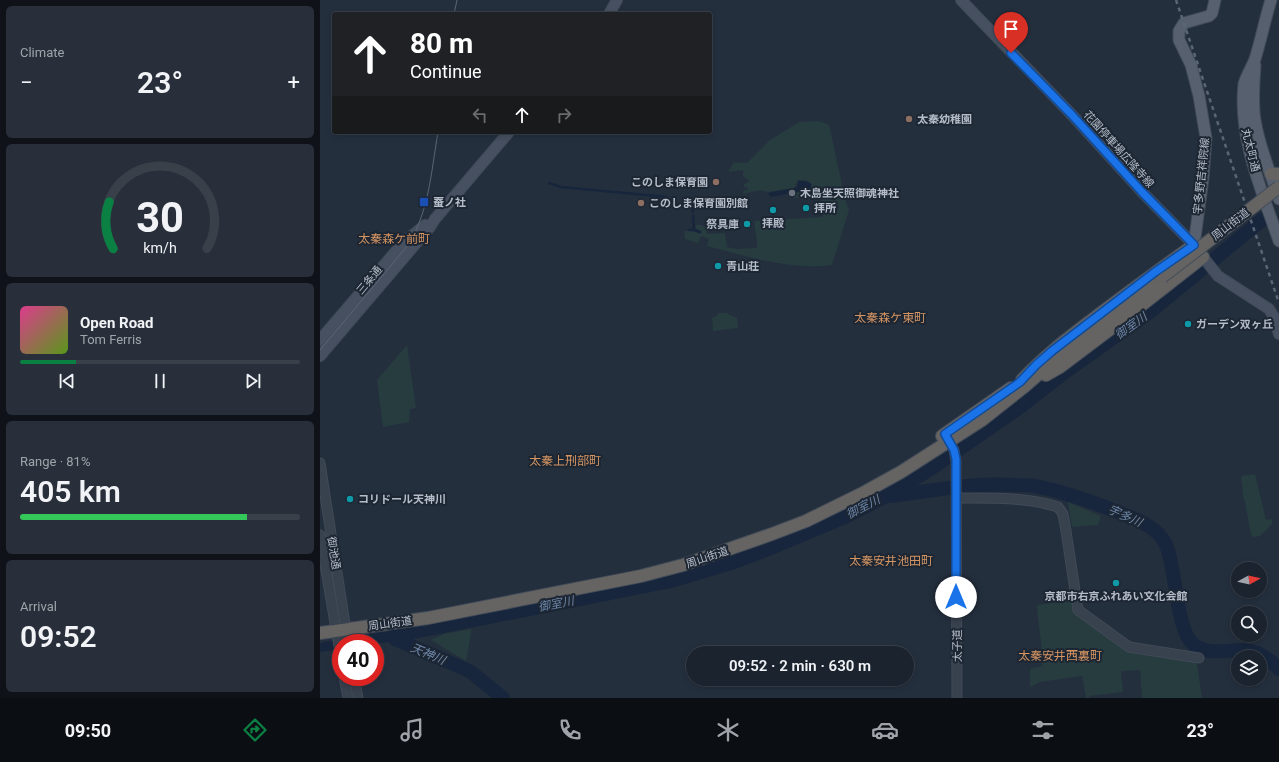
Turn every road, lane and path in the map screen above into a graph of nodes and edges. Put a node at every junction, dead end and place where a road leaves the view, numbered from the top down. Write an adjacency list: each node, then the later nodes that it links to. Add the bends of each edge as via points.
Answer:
1 (617, 0): 5 (main road)
2 (961, 0): 15 (main road, 花園停車場広隆寺線)
3 (1215, 0): 15 (main road, 宇多野吉祥院線, via 1209,16 1184,23 1178,35 1191,65 1206,138)
4 (1271, 0): 6 (main road, 丸太町通)
5 (610, 12)
6 (1255, 58): 8 (main road, 丸太町通, via 1245,82 1243,120); 9 (main road, 丸太町通, via 1255,120 1262,150)
7 (507, 134): 12 (main road, 三条通)
8 (1253, 163): 9 (main road, via 1259,169); 14 (main road, 丸太町通)
9 (1275, 174): 11 (main road, 丸太町通); 13 (main road, via 1268,178 1268,182)
10 (1279, 187): 20 (highway, 周山街道, bridge)
11 (1279, 200)
12 (435, 218): 18 (main road, 三条通, via 403,243); 19 (main road, 三条通)
13 (1279, 226)
14 (1279, 241)
15 (1194, 245): 16 (main road); 20 (highway, via 1052,351 1036,365)
16 (1204, 258): 17 (main road, via 1223,280 1269,309); 20 (highway, via 1060,367)
17 (1279, 334)
18 (320, 340)
19 (320, 356)
20 (1023, 384): 21 (highway, 周山街道)
21 (951, 446): 23 (street, 太子道); 26 (highway, 周山街道, via 806,521 683,565 641,576 428,618)
22 (320, 463): 26 (street, 御池通)
23 (956, 494): 28 (street, via 1027,501 1058,507 1063,514 1078,610 1129,647); 33 (street, 太子道)
24 (320, 535): 26 (street, 御池通)
25 (320, 628): 26 (highway, 周山街道)
26 (342, 632): 27 (highway, 周山街道)
27 (320, 633)
28 (1199, 658)
29 (346, 686): 31 (street)
30 (356, 686): 32 (street)
31 (348, 698)
32 (358, 698)
33 (957, 698)

